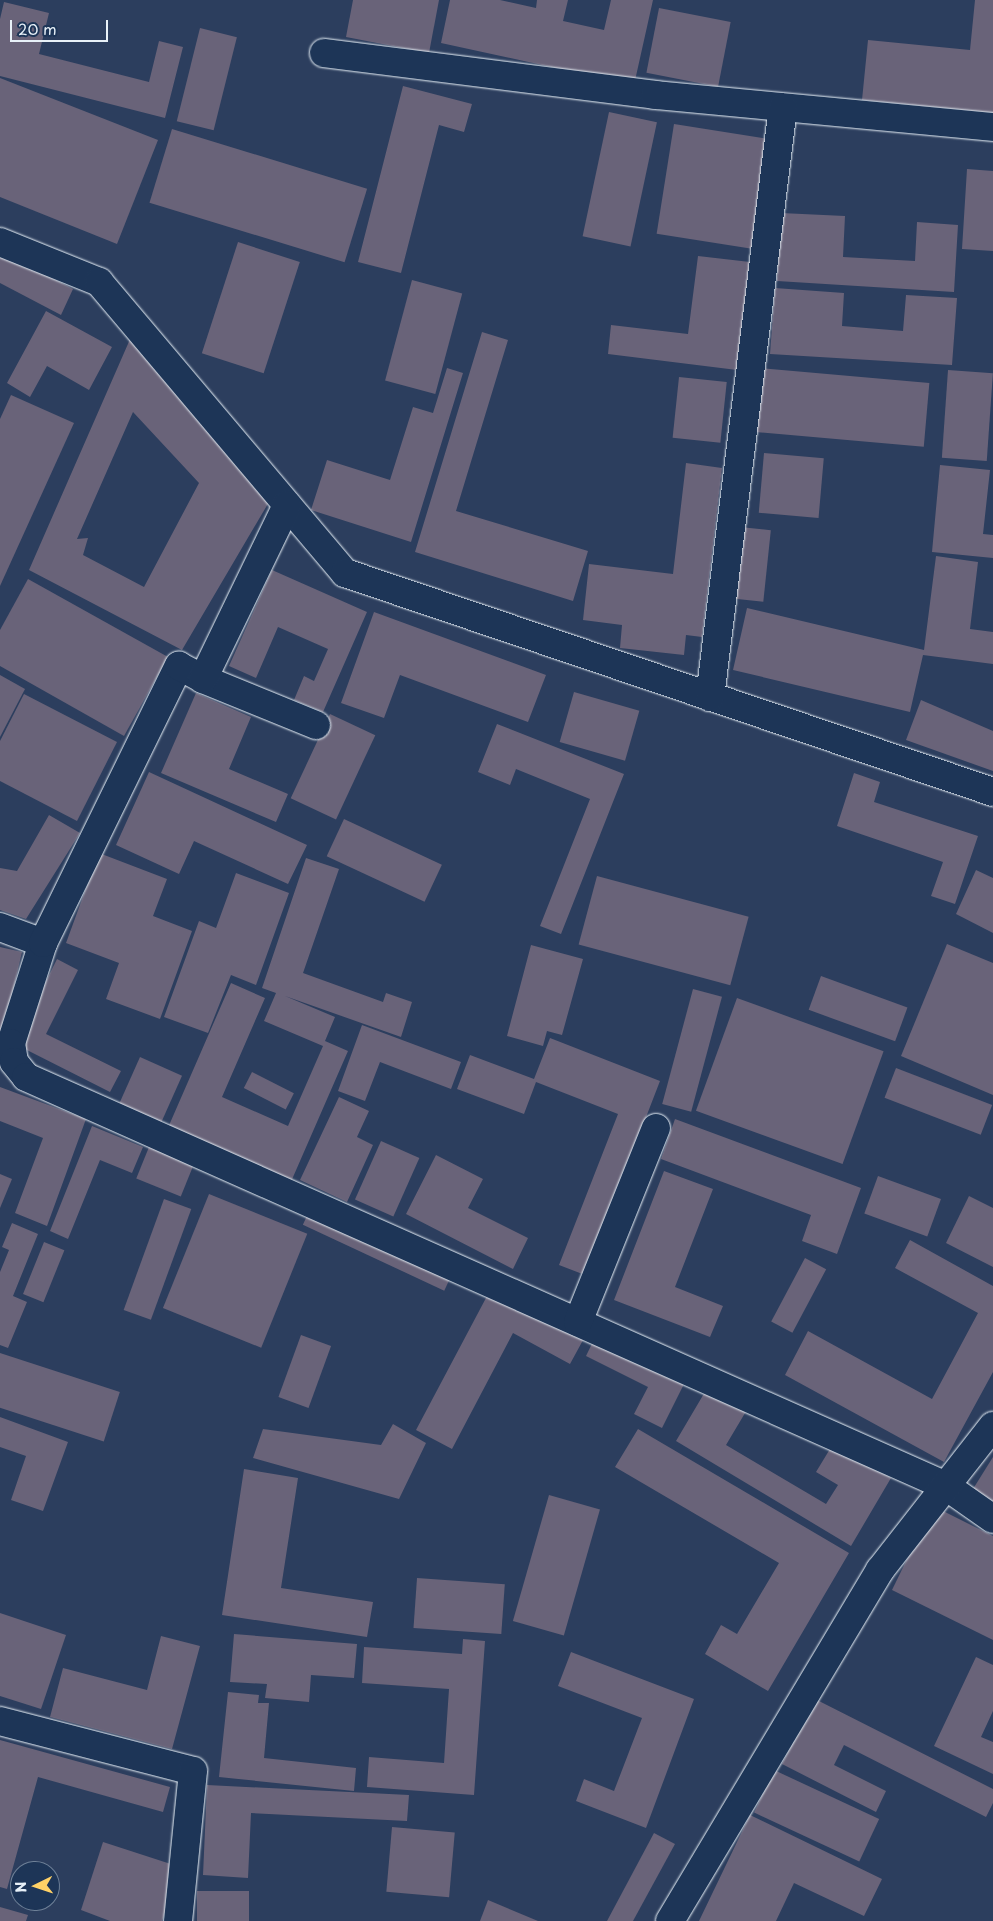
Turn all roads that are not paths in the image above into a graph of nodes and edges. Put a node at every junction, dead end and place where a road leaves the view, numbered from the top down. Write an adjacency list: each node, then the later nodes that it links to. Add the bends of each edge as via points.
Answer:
1 (324, 53): 2 (street, via 655,95)
2 (782, 107): 3 (street); 7 (street)
3 (993, 127)
4 (0, 242): 5 (street, via 100,282)
5 (287, 505): 6 (street); 7 (street, via 345,573)
6 (203, 679): 8 (street); 11 (street, via 179,666)
7 (710, 697): 9 (street)
8 (316, 725)
9 (993, 792)
10 (0, 927): 11 (street)
11 (43, 943): 13 (street, via 11,1043 14,1062 26,1077)
12 (656, 1128): 13 (street)
13 (578, 1322): 15 (street)
14 (993, 1426): 15 (street)
15 (946, 1486): 16 (street); 19 (street, via 880,1570)
16 (993, 1519)
17 (0, 1721): 18 (street, via 193,1771)
18 (178, 1921)
19 (670, 1921)

